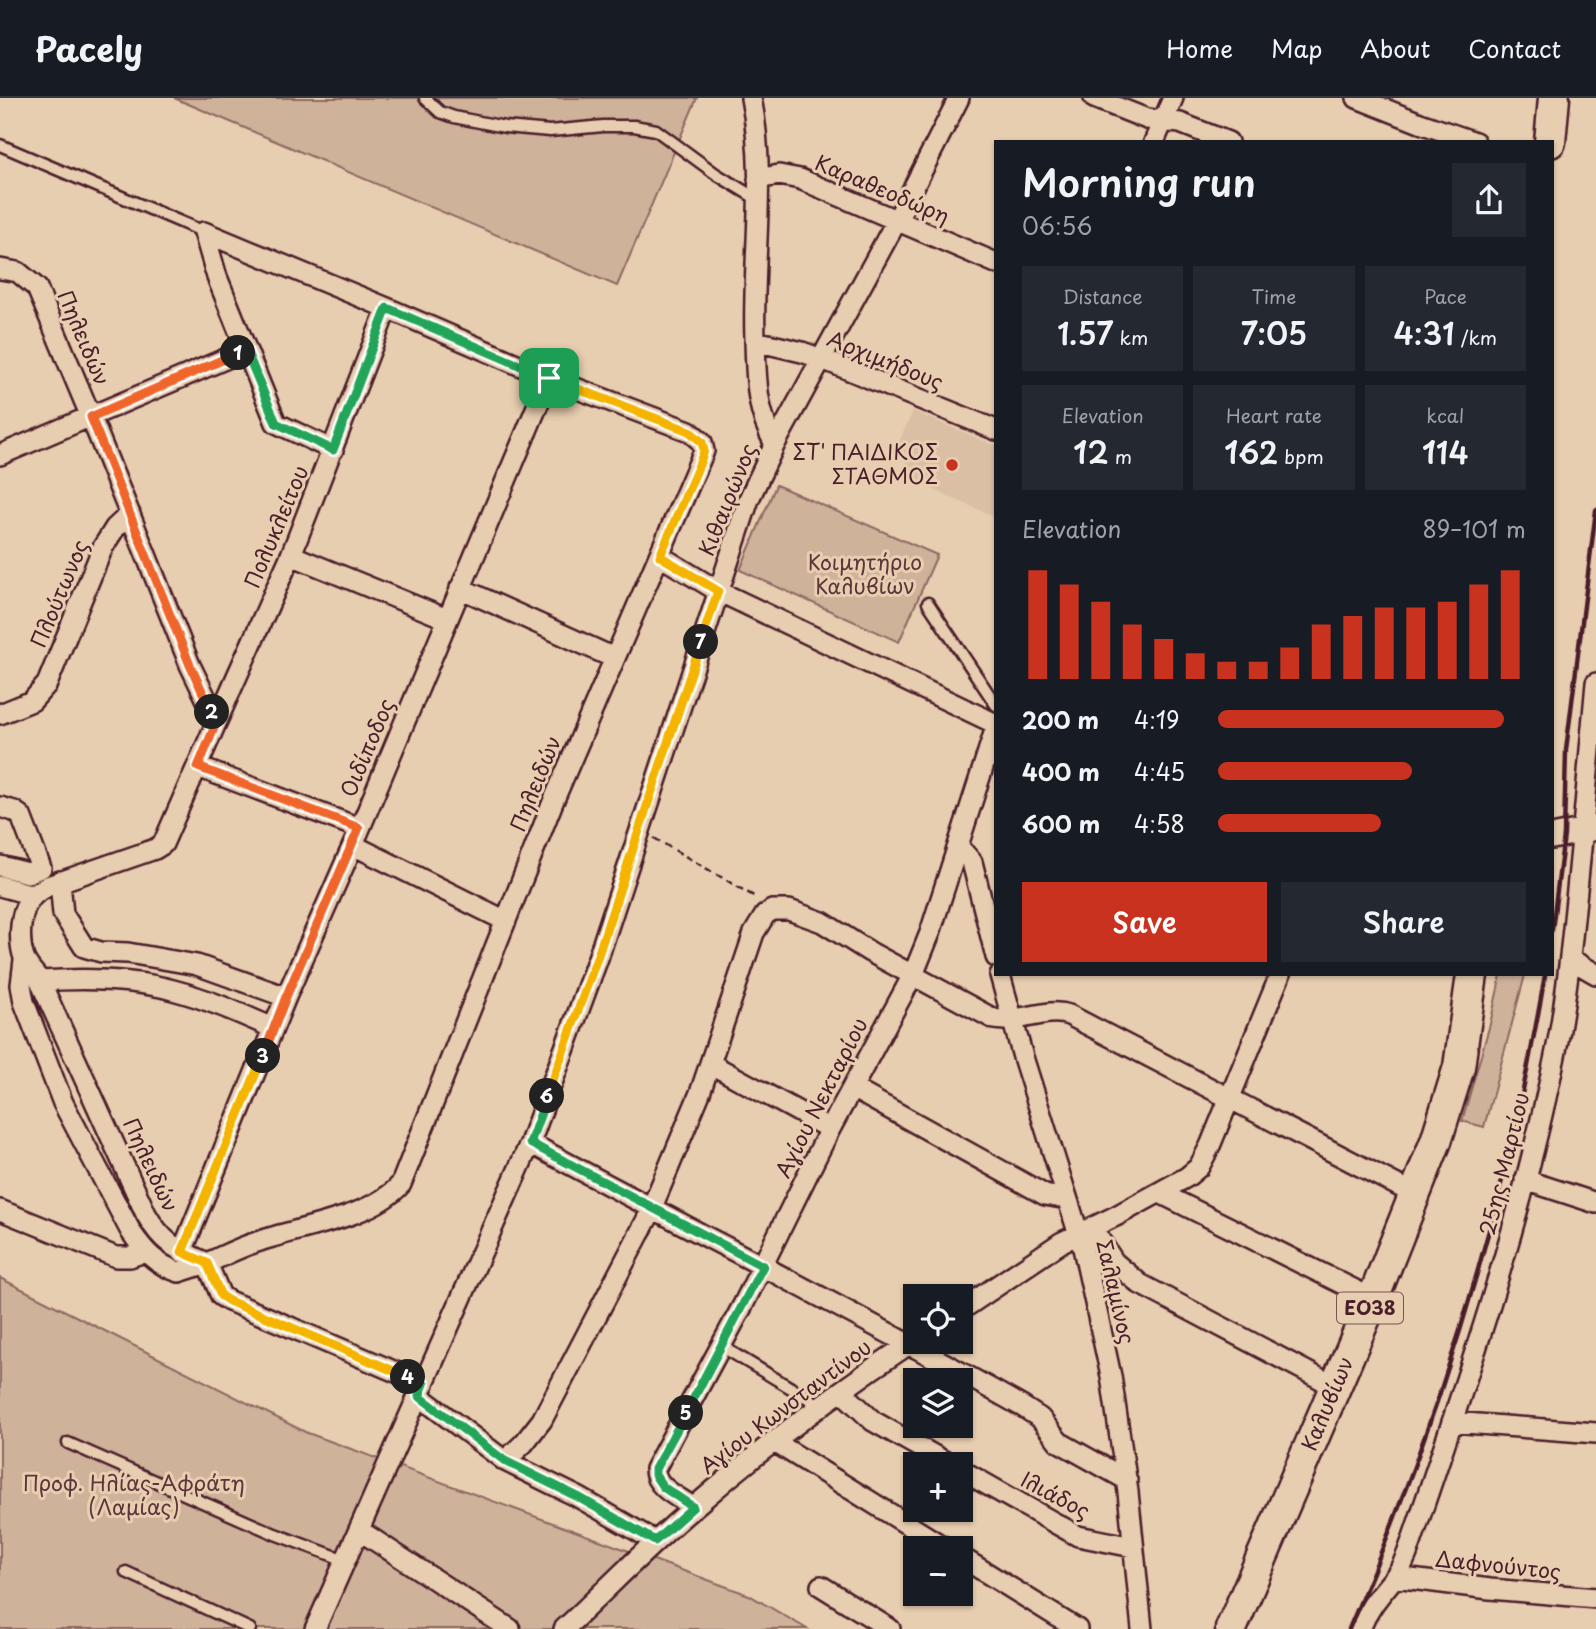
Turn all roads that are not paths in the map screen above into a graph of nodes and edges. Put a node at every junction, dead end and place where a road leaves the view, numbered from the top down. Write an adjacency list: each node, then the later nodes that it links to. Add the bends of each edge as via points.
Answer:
1 (425, 98): 14 (lane, via 440,112 505,128 550,131 634,126 656,130 716,174)
2 (751, 98): 14 (street)
3 (959, 98): 15 (street, Κιθαιρώνος)
4 (1094, 98): 8 (street)
5 (1173, 98): 8 (street)
6 (1357, 98): 11 (street)
7 (1553, 98): 12 (main road)
8 (1163, 121): 9 (street); 10 (street)
9 (1155, 140)
10 (1223, 140)
11 (1469, 140)
12 (1550, 140)
13 (0, 145): 16 (lane)
14 (758, 189): 15 (street, Καραθεοδώρη, via 779,175 789,176); 20 (street)
15 (897, 219): 17 (street, Καραθεοδώρη); 22 (street, Κιθαιρώνος)
16 (204, 232): 19 (street); 21 (street)
17 (994, 262)
18 (0, 269): 24 (street, Πηλειδών, via 18,272 37,289)
19 (387, 308): 23 (street); 27 (street, Πολυκλείτου)
20 (755, 341): 22 (street, Αρχιμήδους); 26 (street, via 764,424)
21 (246, 350): 24 (street); 27 (street, via 276,423)
22 (822, 359): 25 (street, Αρχιμήδους); 26 (street, Κιθαιρώνος)
23 (549, 378): 31 (street, Πηλειδών, via 689,431 702,442 699,465); 32 (street, Οιδίποδος)
24 (91, 417): 28 (street); 29 (street, Πηλειδών)
25 (994, 429)
26 (775, 444): 33 (street, Κιθαιρώνος, via 741,519)
27 (333, 450): 30 (street, Πολυκλείτου)
28 (0, 454)
29 (130, 514): 39 (street, Πλούτωνος, via 103,547 47,684 32,701); 40 (street, Πηλειδών)
30 (291, 555): 35 (street); 40 (street, Πολυκλείτου)
31 (660, 556): 33 (street); 36 (street, Πηλειδών)
32 (460, 588): 35 (street, Οιδίποδος); 36 (street)
33 (718, 591): 41 (street); 70 (street, Κιθαιρώνος, via 597,958)
34 (928, 603): 38 (lane)
35 (447, 619): 46 (street, Οιδίποδος)
36 (614, 658): 53 (street, Πηλειδών)
37 (1596, 683): 45 (street, 25ης Μαρτίου)
38 (994, 702)
39 (0, 714)
40 (217, 721): 43 (street)
41 (994, 725)
42 (994, 733): 48 (street, Αγίου Νεκταρίου)
43 (198, 767): 46 (street); 50 (street, via 163,844)
44 (0, 807): 49 (street, via 21,816 41,868 28,873)
45 (1590, 830): 47 (street); 55 (street, 25ης Μαρτίου)
46 (356, 836): 53 (street); 63 (street, Οιδίποδος)
47 (1554, 837)
48 (959, 847): 54 (street, via 972,862); 58 (street, Αγίου Νεκταρίου)
49 (0, 866)
50 (60, 881): 52 (street); 63 (street, via 63,914 84,947 197,965)
51 (0, 886): 52 (street)
52 (33, 895): 56 (street, via 22,921)
53 (506, 920): 81 (street, Πηλειδών, via 401,1184 393,1194 361,1211 256,1242)
54 (994, 949)
55 (1570, 959): 57 (street); 71 (street, 25ης Μαρτίου, via 1555,1058)
56 (24, 960): 62 (street, Πηλειδών); 79 (street, via 24,1002 63,1103)
57 (1596, 974)
58 (913, 975): 64 (street, via 994,1019); 66 (street, via 822,922 772,910 754,933); 67 (street, Αγίου Νεκταρίου)
59 (1000, 976): 64 (street, Σαλαμίνος)
60 (1280, 976): 68 (street)
61 (1472, 976): 73 (main road, Καλυβίων / ΕΟ38, via 1456,1081)
62 (40, 981): 65 (street, via 83,978 172,989); 80 (street, Πηλειδών, via 146,1214 161,1238)
63 (286, 997): 65 (street, Οιδίποδος)
64 (1013, 1021): 68 (street, via 1066,1014); 74 (street, Σαλαμίνος)
65 (273, 1028): 80 (street, Οιδίποδος)
66 (711, 1064): 69 (street); 76 (street)
67 (852, 1088): 69 (street, Αγίου Νεκταρίου); 74 (street, via 1045,1195)
68 (1230, 1098): 72 (street, via 1199,1167); 73 (street)
69 (830, 1129): 82 (street, Αγίου Νεκταρίου)
70 (530, 1143): 76 (street); 90 (street, Κιθαιρώνος)
71 (1525, 1180): 75 (street); 93 (street, 25ης Μαρτίου, via 1485,1325)
72 (1160, 1193): 78 (street); 83 (street)
73 (1416, 1195): 83 (main road, Καλυβίων / ΕΟ38)
74 (1067, 1199): 78 (street, Σαλαμίνος)
75 (1596, 1203)
76 (652, 1209): 82 (street); 98 (street, via 542,1420)
77 (0, 1210): 79 (street, via 116,1257)
78 (1085, 1231): 84 (street); 89 (street, via 1140,1284); 100 (street, Σαλαμίνος)
79 (144, 1252): 81 (street, via 179,1272)
80 (182, 1252): 81 (street, Πηλειδών)
81 (207, 1263): 90 (street, via 221,1296 229,1301)
82 (763, 1266): 85 (street); 86 (street, Αγίου Νεκταρίου)
83 (1373, 1299): 89 (main road, Καλυβίων / ΕΟ38)
84 (973, 1302)
85 (903, 1337)
86 (721, 1346): 92 (lane); 101 (street, Αγίου Νεκταρίου, via 655,1469 663,1487)
87 (903, 1349): 91 (street, Αγίου Κωνσταντίνου)
88 (933, 1354): 100 (street, via 1040,1418 1059,1442)
89 (1336, 1387): 119 (main road, Καλυβίων / ΕΟ38)
90 (421, 1390): 98 (street); 102 (street, Κιθαιρώνος)
91 (842, 1392): 92 (street, Αγίου Κωνσταντίνου); 97 (street, via 873,1422)
92 (821, 1406): 95 (street, Αγίου Κωνσταντίνου)
93 (1452, 1422): 94 (street); 109 (street, 25ης Μαρτίου, via 1409,1550)
94 (1596, 1433)
95 (773, 1441): 101 (street, Αγίου Κωνσταντίνου); 103 (street)
96 (68, 1443): 106 (lane)
97 (927, 1452)
98 (505, 1461): 104 (street)
99 (973, 1478): 105 (street, Ιλιάδος, via 1078,1536)
100 (1127, 1480): 105 (street, Σαλαμίνος)
101 (693, 1507): 104 (street, Αγίου Κωνσταντίνου)
102 (359, 1530): 106 (street, Κιθαιρώνος); 114 (street)
103 (926, 1536)
104 (655, 1541): 115 (street, Αγίου Κωνσταντίνου)
105 (1133, 1547): 118 (street, Σαλαμίνος)
106 (345, 1560): 113 (street, Κιθαιρώνος)
107 (973, 1564): 117 (street)
108 (126, 1572): 112 (lane)
109 (1395, 1577): 111 (street, Δαφνούντος); 120 (street, 25ης Μαρτίου, via 1376,1598)
110 (821, 1586): 116 (street)
111 (1596, 1598)
112 (250, 1629)
113 (315, 1629)
114 (510, 1629)
115 (564, 1629)
116 (890, 1629)
117 (1077, 1629)
118 (1142, 1629)
119 (1230, 1629)
120 (1360, 1629)

